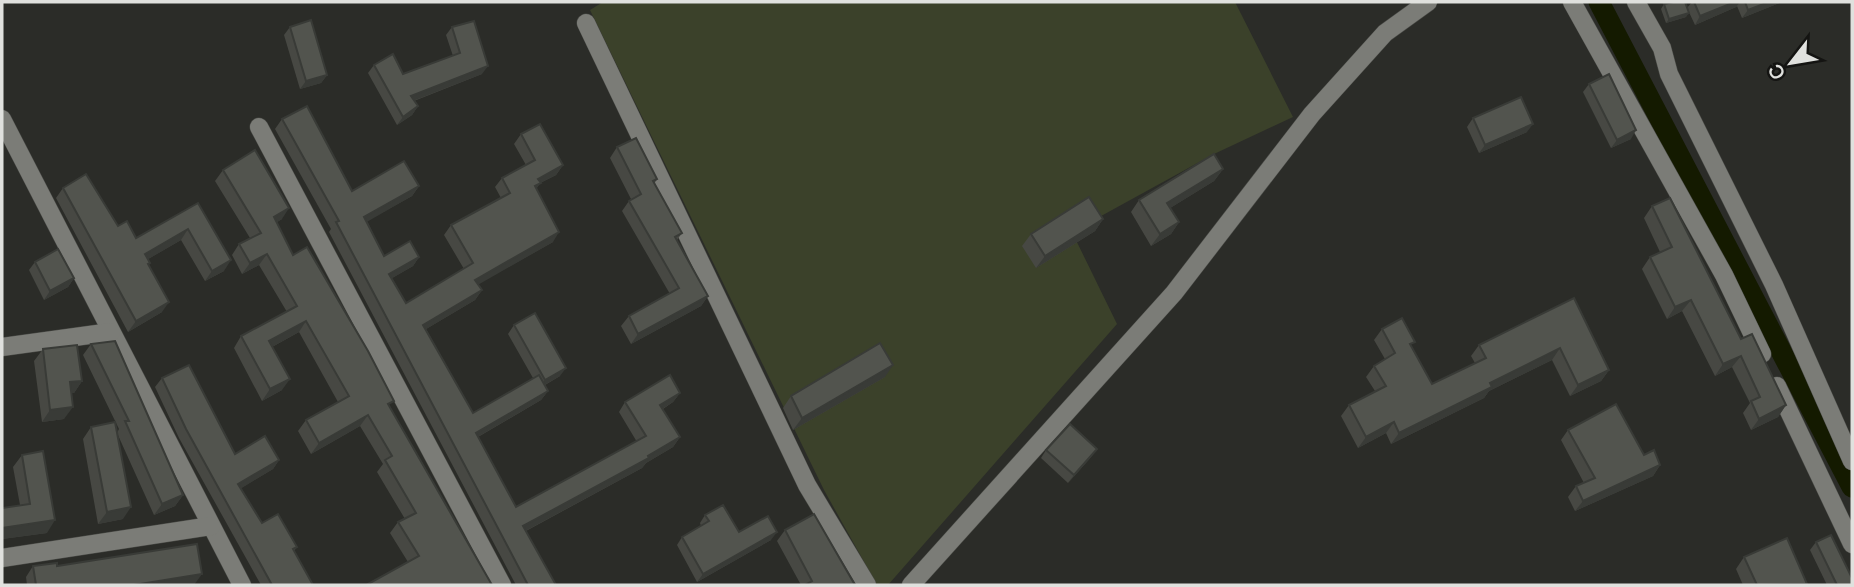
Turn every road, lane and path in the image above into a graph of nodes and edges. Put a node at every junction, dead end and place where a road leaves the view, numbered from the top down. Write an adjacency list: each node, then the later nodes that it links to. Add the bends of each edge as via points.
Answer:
1 (1428, 2): 16 (street, via 1385,33 1312,114 1174,293)
2 (1572, 2): 11 (street, via 1724,275)
3 (1636, 2): 9 (street, via 1774,285)
4 (586, 23): 15 (street, via 807,485)
5 (2, 119): 7 (street)
6 (259, 127): 14 (street)
7 (111, 332): 8 (street); 10 (street)
8 (2, 347)
9 (1852, 461)
10 (211, 526): 12 (street); 13 (street)
11 (1852, 544)
12 (2, 558)
13 (242, 585)
14 (502, 585)
15 (867, 585)
16 (911, 585)

